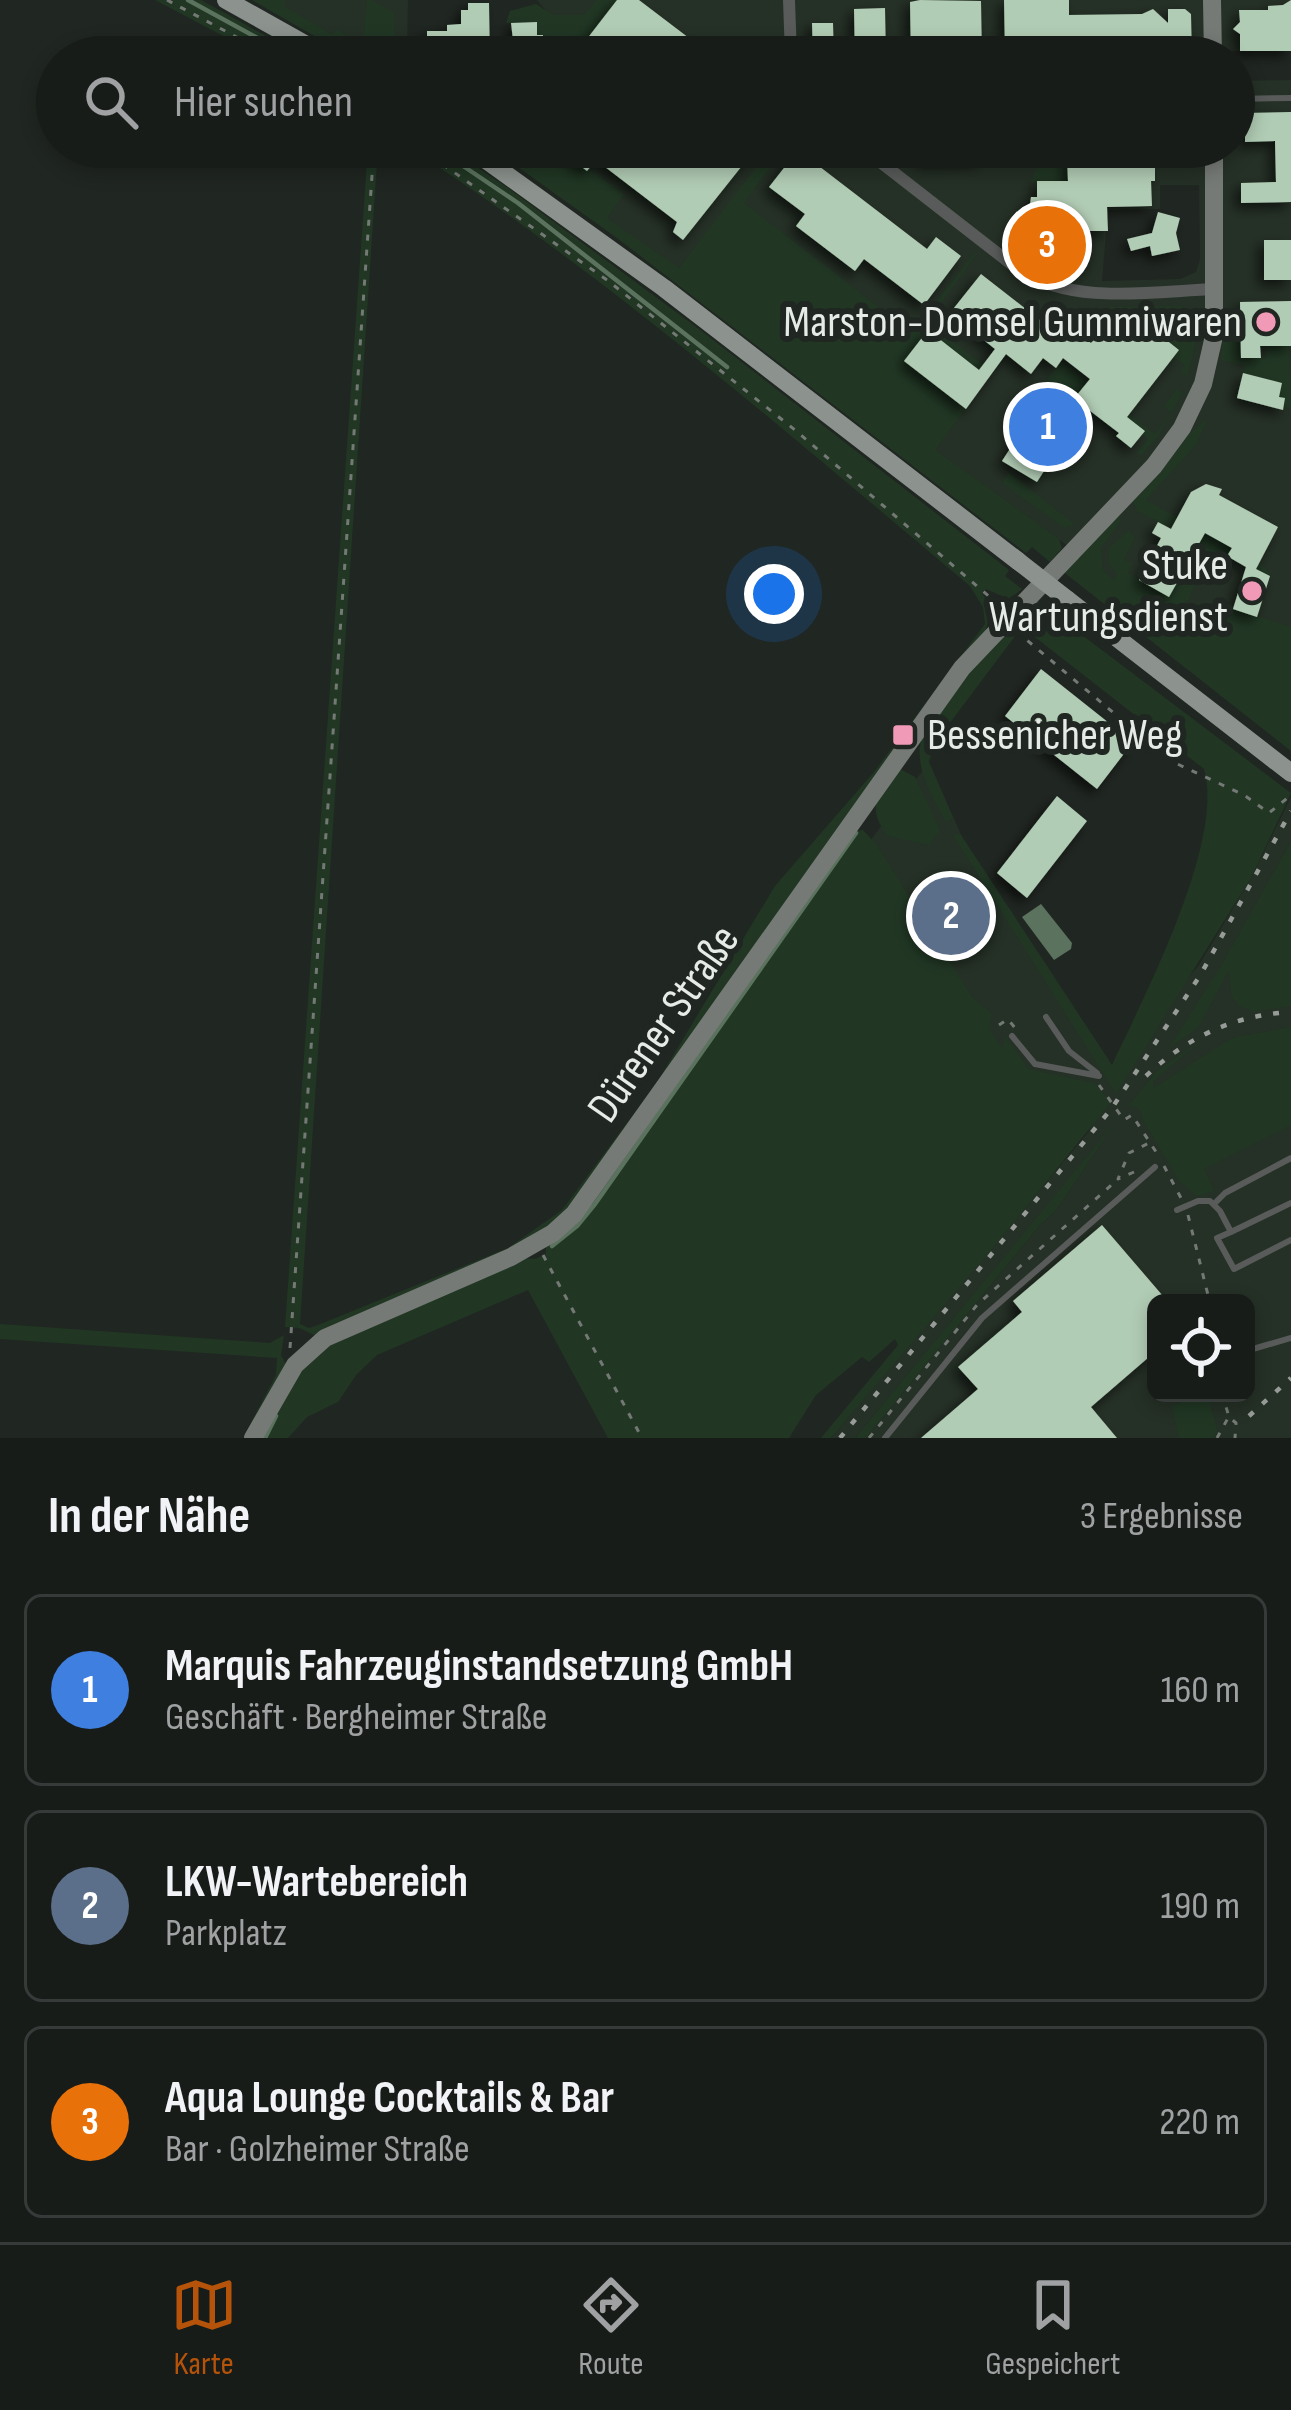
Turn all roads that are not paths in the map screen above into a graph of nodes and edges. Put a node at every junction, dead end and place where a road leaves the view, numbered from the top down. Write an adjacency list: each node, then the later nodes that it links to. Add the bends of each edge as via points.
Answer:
1 (226, 0): 4 (main road)
2 (789, 0): 5 (street)
3 (1212, 0): 6 (street)
4 (290, 36)
5 (790, 36)
6 (1213, 36)
7 (1291, 98): 8 (lane)
8 (1255, 99)
9 (498, 168): 13 (main road, bridge)
10 (888, 168): 12 (street, via 1041,282 1084,292)
11 (1214, 168): 12 (street, Dürener Straße)
12 (1216, 289): 25 (street, Dürener Straße, via 1209,362 1182,428 947,688 574,1214 512,1257 325,1338 288,1375)
13 (1286, 768)
14 (1046, 1017): 15 (lane, via 1099,1076 1030,1062)
15 (1016, 1036)
16 (1291, 1158): 19 (lane)
17 (1155, 1167): 26 (lane, via 982,1318)
18 (1291, 1203): 21 (lane)
19 (1214, 1204): 20 (lane); 21 (lane)
20 (1181, 1208)
21 (1231, 1232): 22 (lane, via 1217,1238 1234,1269)
22 (1291, 1240)
23 (1291, 1338): 24 (lane)
24 (1255, 1348)
25 (254, 1438)
26 (885, 1438)

